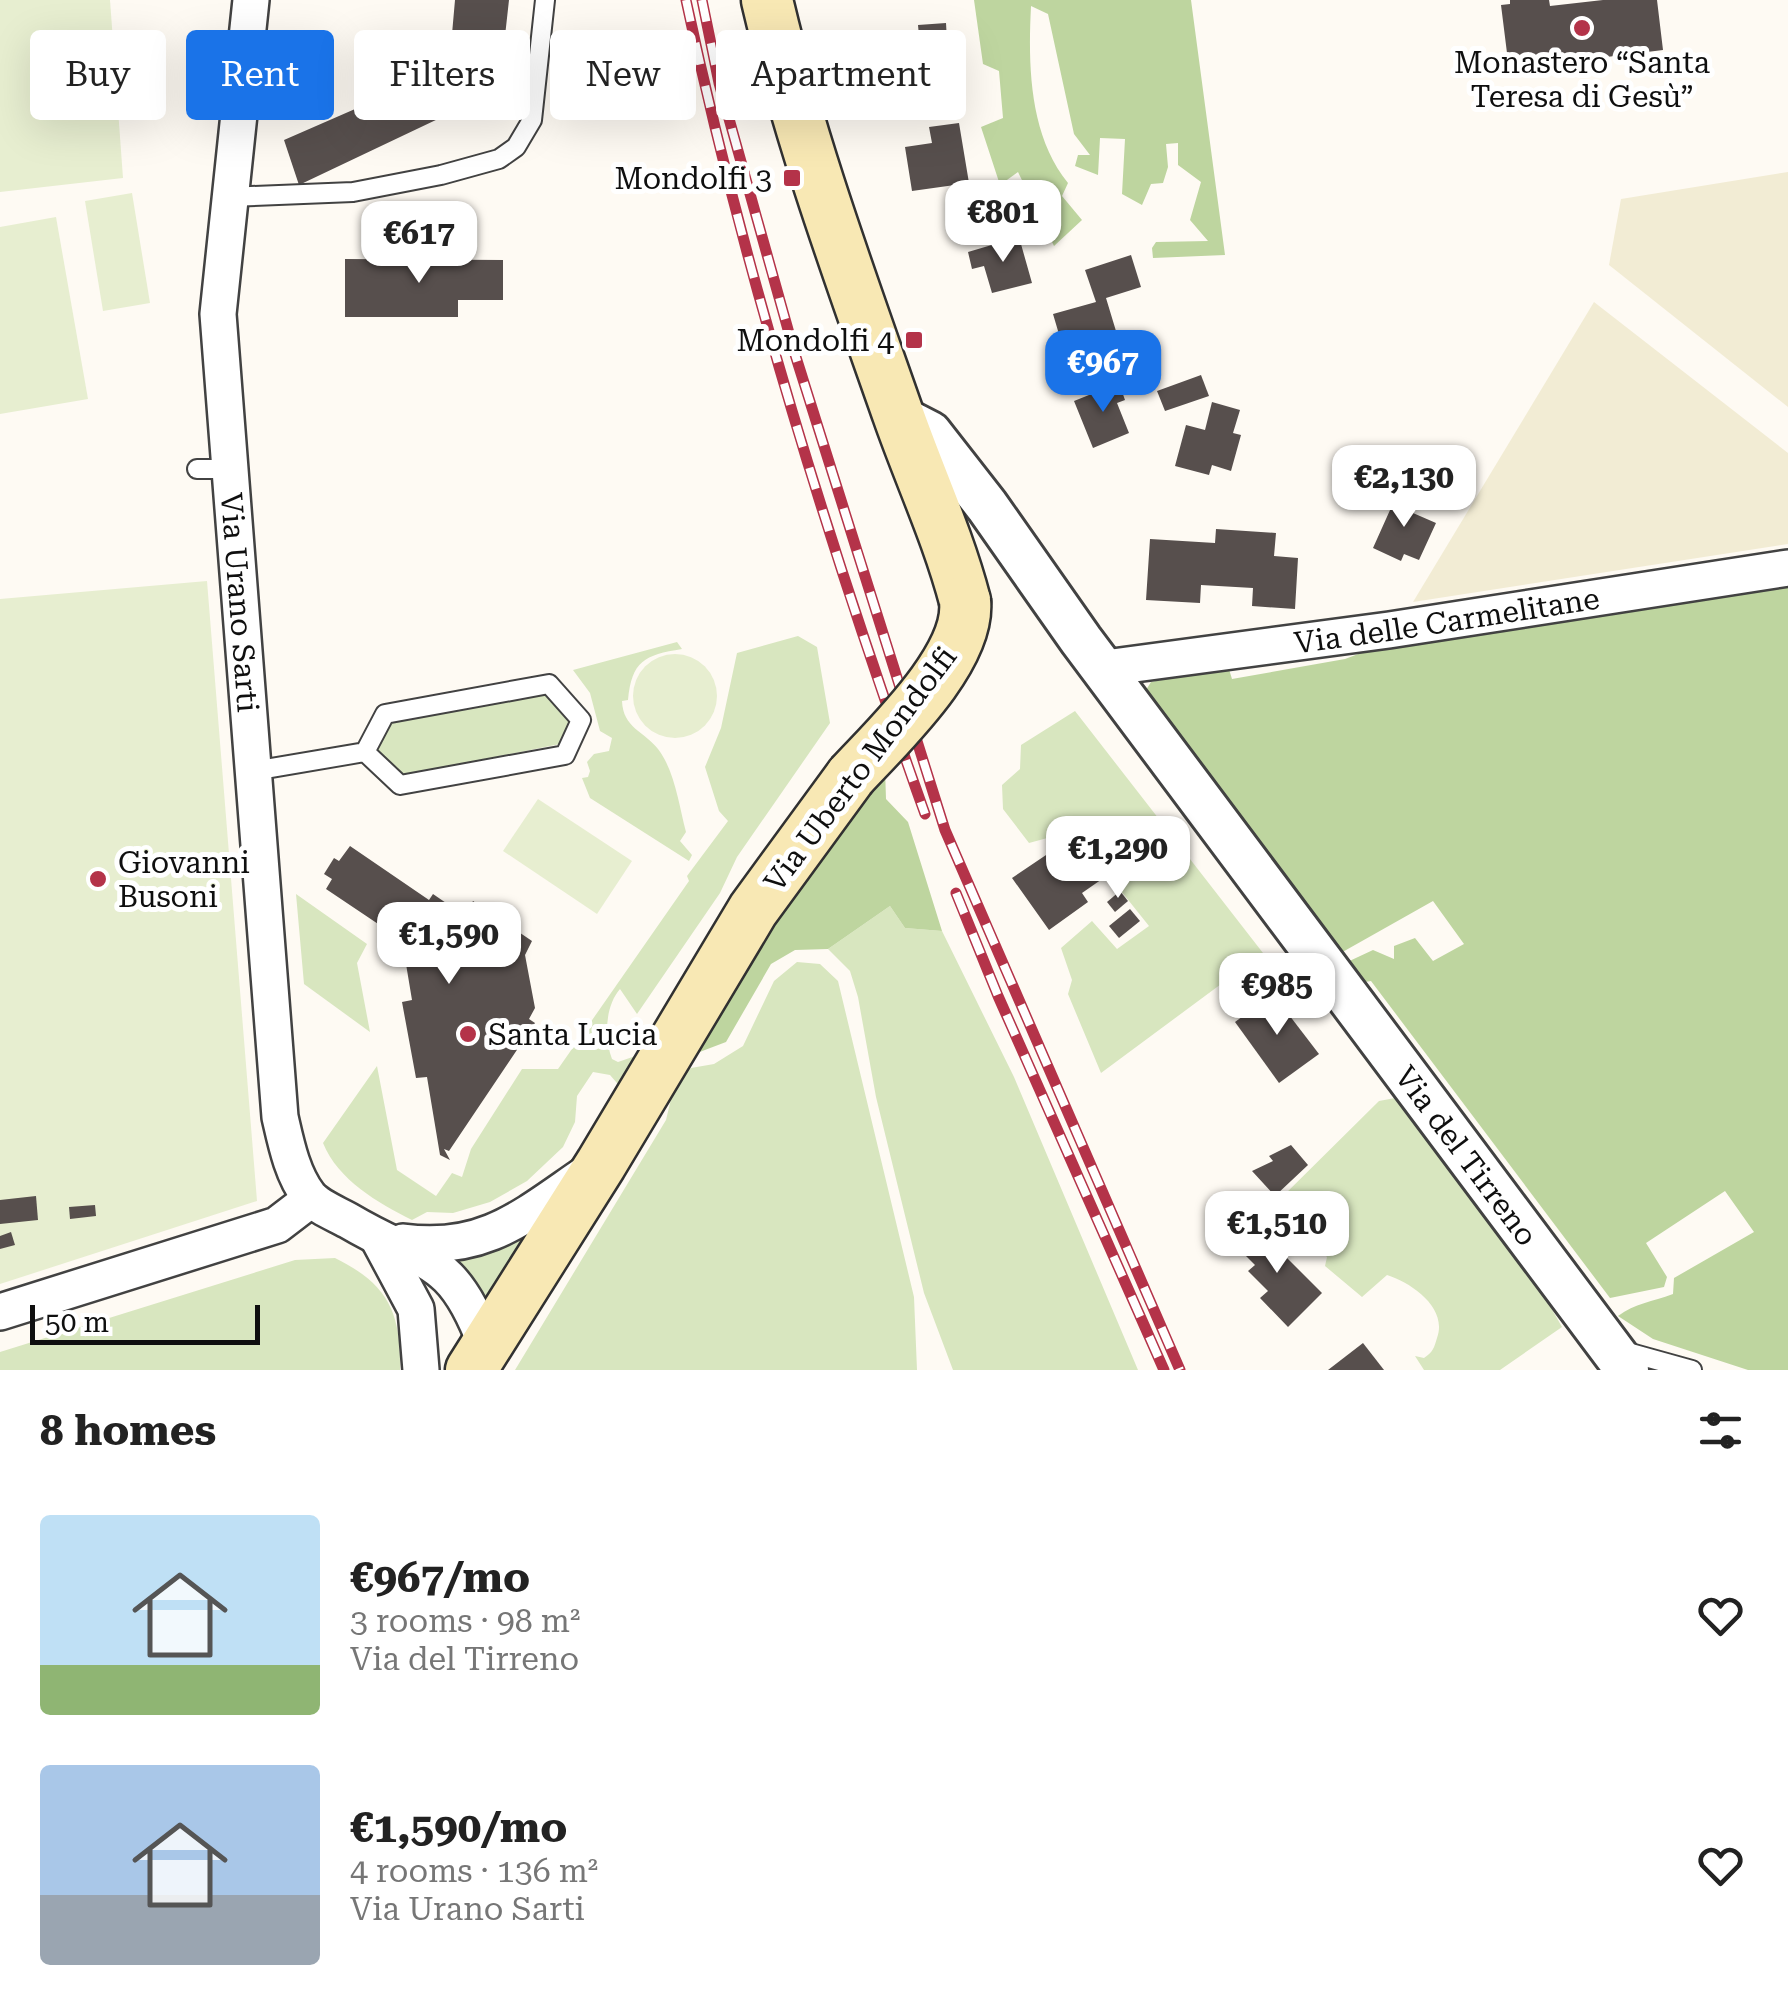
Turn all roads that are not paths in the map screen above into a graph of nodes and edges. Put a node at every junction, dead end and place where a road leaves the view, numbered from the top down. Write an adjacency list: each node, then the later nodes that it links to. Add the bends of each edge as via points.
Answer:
1 (251, 0): 4 (street, Via Urano Sarti)
2 (545, 0): 4 (lane, via 532,120 516,147 499,159 354,192)
3 (767, 0): 5 (main road, Via Uberto Mondolfi, via 814,171)
4 (228, 197): 11 (street, Via Urano Sarti, via 213,469)
5 (900, 417): 6 (street, Via del Tirreno, via 930,433); 7 (main road, Via Uberto Mondolfi)
6 (988, 506): 7 (street, via 942,486 932,497); 9 (street, Via del Tirreno)
7 (947, 540): 12 (main road, Via Uberto Mondolfi, bridge, via 965,601 964,625 940,670 851,776 753,910)
8 (1788, 568): 9 (street, Via delle Carmelitane)
9 (1104, 668): 18 (street, Via del Tirreno)
10 (366, 752): 10 (lane, via 400,785 565,755 581,720 549,684 385,714); 11 (lane)
11 (254, 771): 13 (street, Via Urano Sarti, via 280,1116 288,1152)
12 (601, 1164): 14 (street, via 474,1240 427,1245); 17 (main road, Via Uberto Mondolfi)
13 (311, 1199): 14 (street); 16 (street, via 278,1225)
14 (378, 1238): 15 (street); 17 (street, via 454,1280 474,1313)
15 (416, 1309): 17 (street); 19 (street)
16 (0, 1312)
17 (479, 1358)
18 (1619, 1359): 20 (lane)
19 (421, 1370)
20 (1692, 1370)

